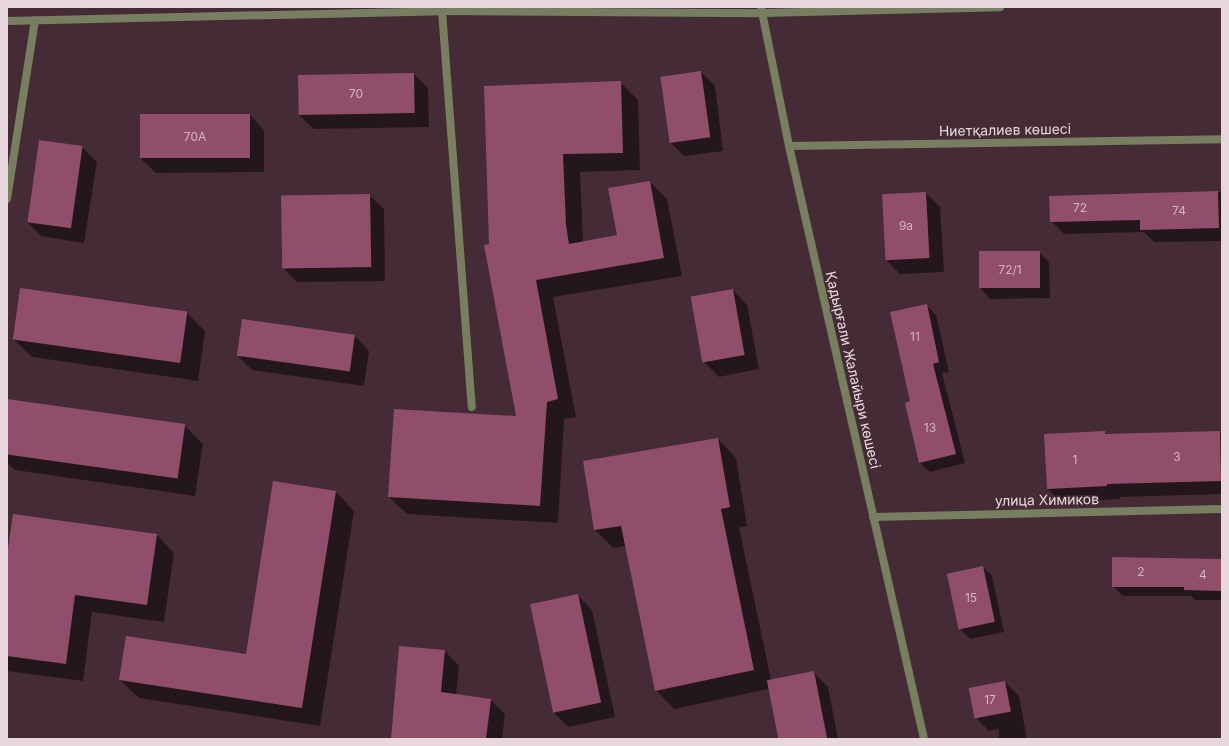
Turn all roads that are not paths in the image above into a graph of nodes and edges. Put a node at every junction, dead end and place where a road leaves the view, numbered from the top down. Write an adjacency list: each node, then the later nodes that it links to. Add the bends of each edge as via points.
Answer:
1 (1000, 7): 2 (street)
2 (761, 10): 3 (street); 7 (street, Қадырғали Жалайыри көшесі)
3 (442, 11): 4 (street); 9 (street)
4 (35, 20): 5 (street); 8 (street)
5 (7, 21)
6 (1222, 140): 7 (street, Ниетқалиев көшесі)
7 (789, 146): 11 (street, Қадырғали Жалайыри көшесі)
8 (7, 200)
9 (472, 407)
10 (1222, 509): 11 (street, улица Химиков)
11 (873, 518): 12 (street, Қадырғали Жалайыри көшесі)
12 (924, 739)

